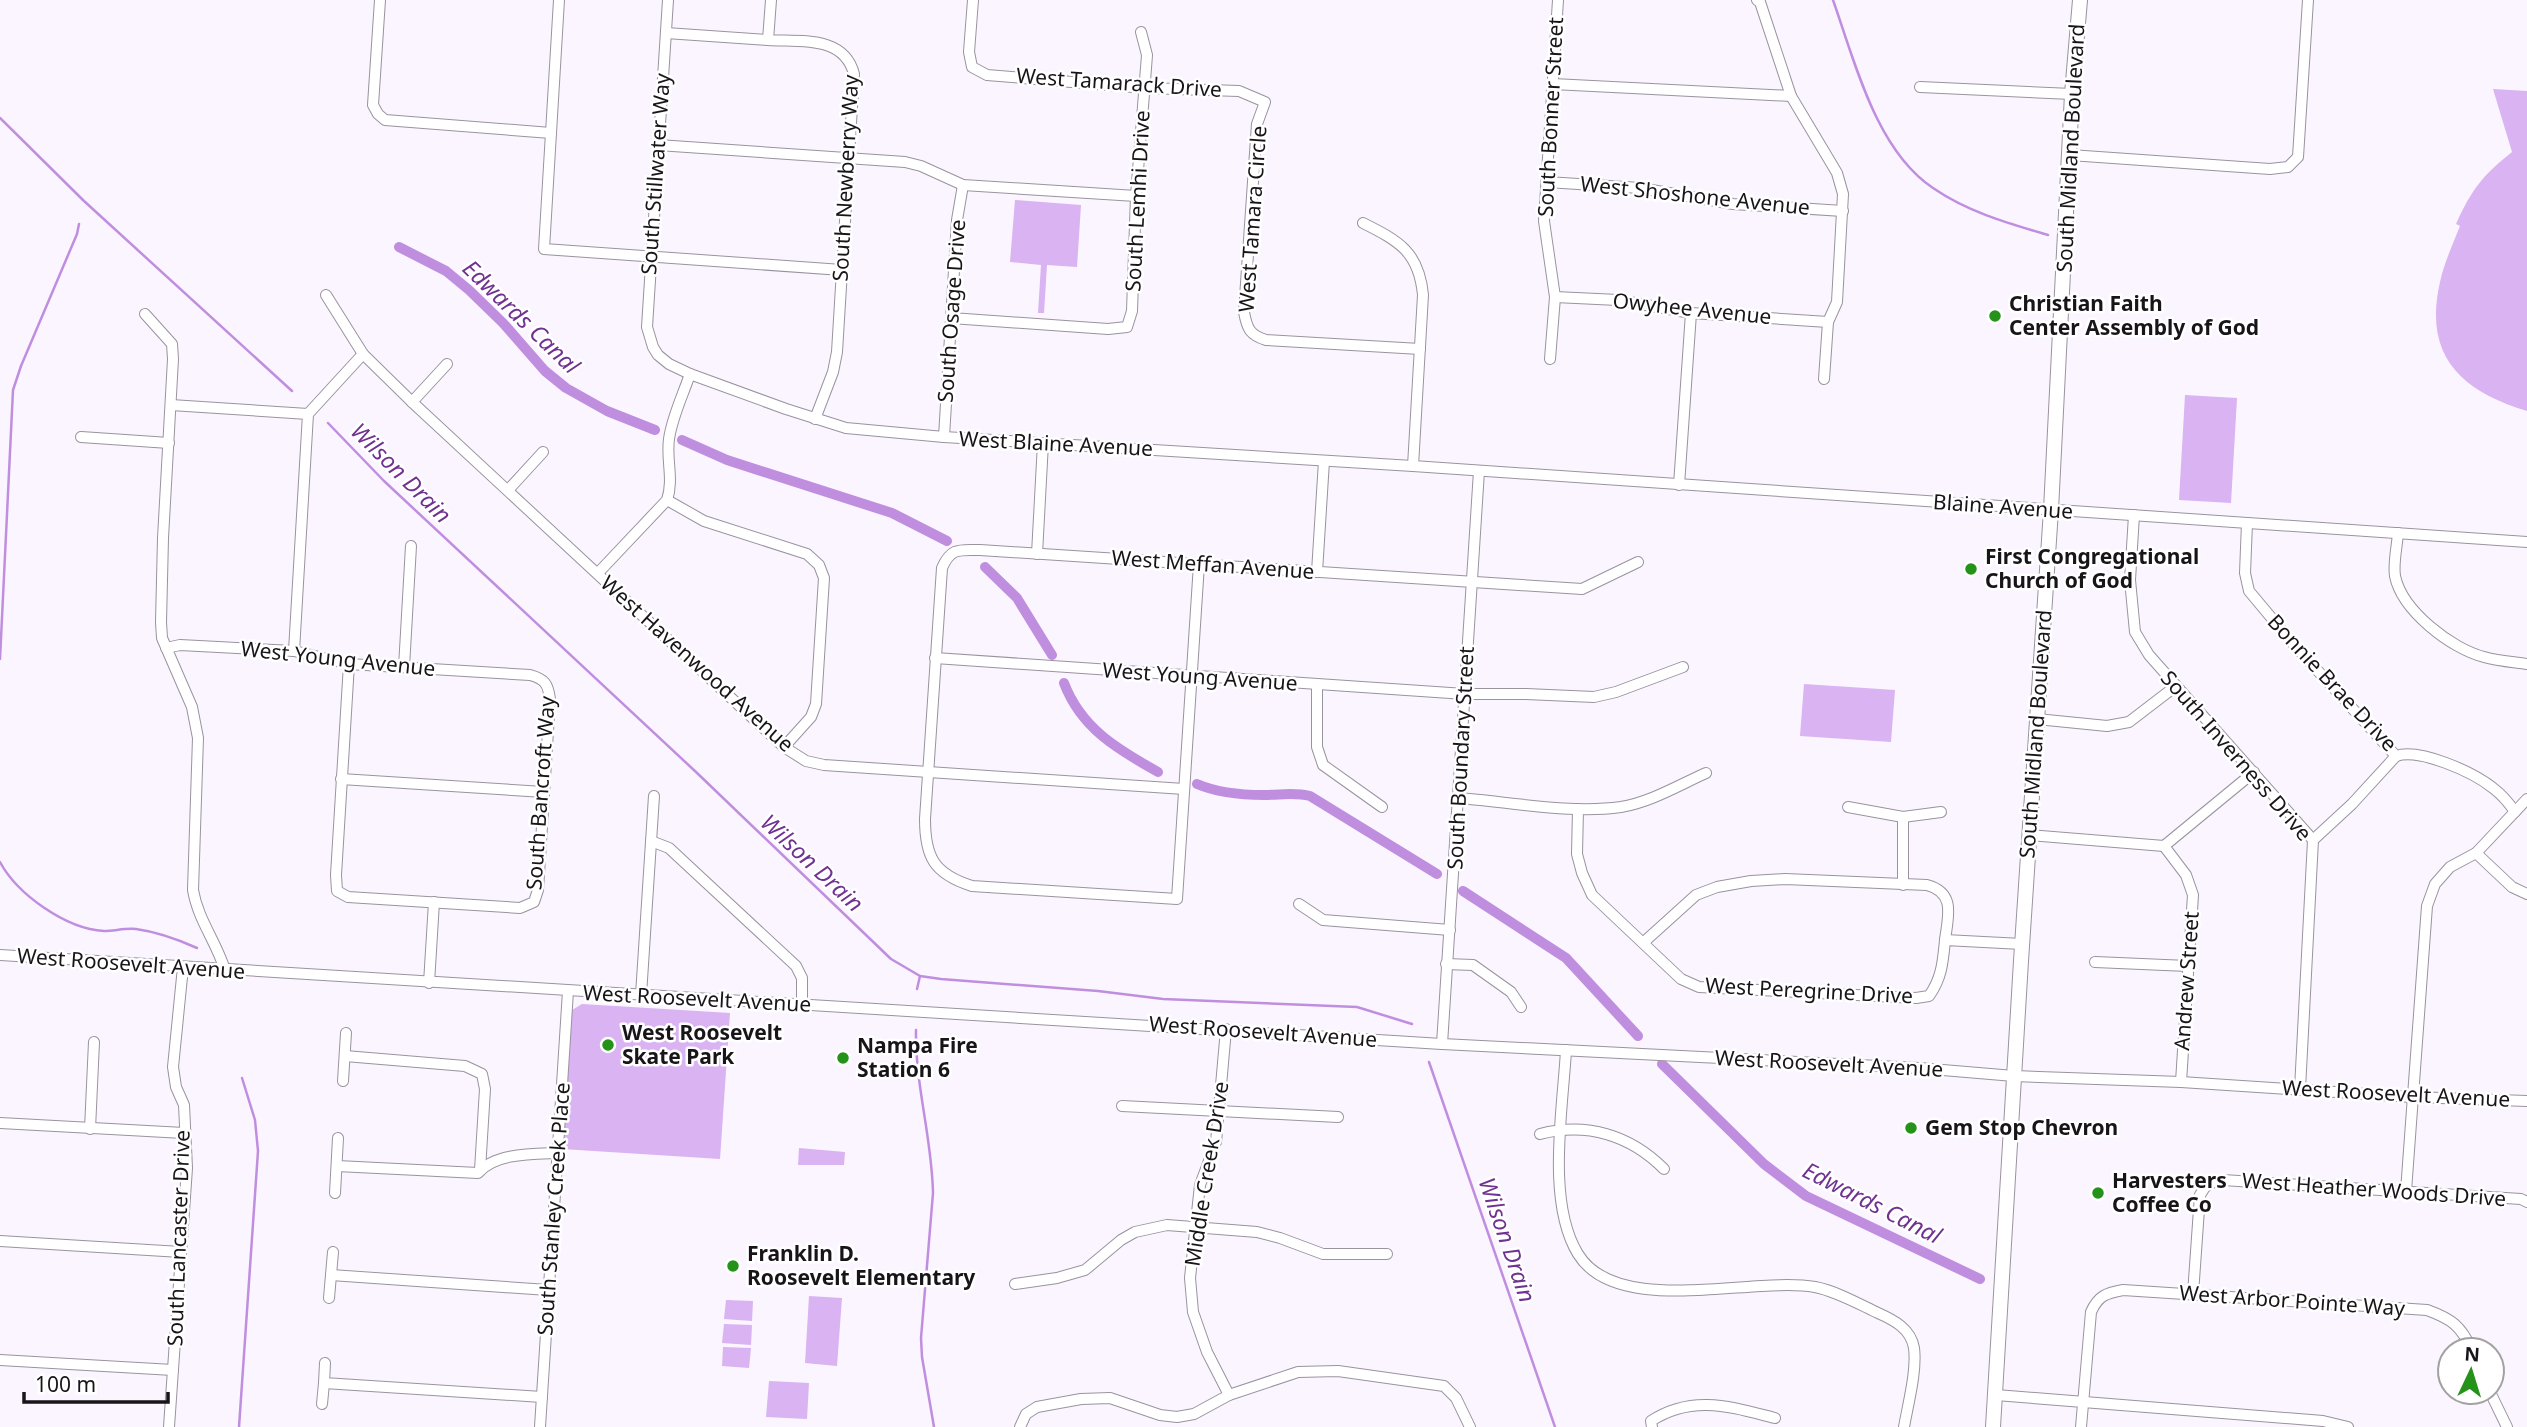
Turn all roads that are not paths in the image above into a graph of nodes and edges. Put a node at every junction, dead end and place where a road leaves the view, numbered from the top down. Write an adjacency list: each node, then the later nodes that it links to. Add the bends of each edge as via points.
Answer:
1 (380, 0): 19 (street, via 373,105 385,120)
2 (559, 0): 19 (street)
3 (668, 0): 11 (street, South Stillwater Way)
4 (771, 0): 12 (street)
5 (973, 0): 15 (street, West Tamarack Drive, via 969,52 972,67 987,75)
6 (1558, 0): 13 (street, South Bonner Street)
7 (2080, 0): 16 (main road, South Midland Boulevard)
8 (2308, 0): 21 (street, via 2298,157 2288,167)
9 (1758, 1): 17 (street)
10 (1142, 32): 15 (street, South Lemhi Drive, via 1147,55)
11 (666, 33): 12 (street, South Newberry Way); 20 (street, South Stillwater Way)
12 (768, 40): 22 (street, South Newberry Way, via 824,44 847,56 854,74)
13 (1553, 84): 17 (street); 23 (street, South Bonner Street)
14 (1920, 87): 16 (street)
15 (1145, 88): 18 (street, West Tamarack Drive, via 1239,91); 25 (street, South Lemhi Drive)
16 (2072, 94): 21 (main road, South Midland Boulevard)
17 (1791, 96): 26 (street, via 1837,173)
18 (1265, 102): 37 (street, West Tamara Circle, via 1257,124 1246,327 1266,340)
19 (551, 133): 28 (street, via 544,248)
20 (658, 145): 22 (street); 28 (street, South Stillwater Way)
21 (2070, 155): 58 (main road, South Midland Boulevard)
22 (849, 158): 24 (street, via 913,164); 29 (street, South Newberry Way)
23 (1547, 182): 26 (street, West Shoshone Avenue, via 1640,188 1733,204); 31 (street, South Bonner Street, via 1544,221)
24 (963, 185): 25 (street); 34 (street, South Osage Drive)
25 (1136, 196): 34 (street, South Lemhi Drive, via 1132,311 1127,327)
26 (1843, 211): 35 (street, via 1837,302)
27 (1363, 223): 37 (street, via 1395,238 1421,274)
28 (651, 258): 29 (street); 36 (street, South Stillwater Way, via 647,327)
29 (842, 270): 46 (street, South Newberry Way, via 835,362)
30 (326, 295): 38 (street, West Havenwood Avenue)
31 (1555, 296): 32 (street, Owyhee Avenue, via 1618,300); 39 (street, South Bonner Street)
32 (1691, 313): 35 (street, Owyhee Avenue); 55 (street)
33 (145, 314): 44 (street, via 172,344)
34 (951, 318): 48 (street, South Osage Drive)
35 (1828, 322): 42 (street)
36 (653, 347): 41 (street, West Blaine Avenue, via 669,364)
37 (1420, 349): 53 (street)
38 (363, 354): 43 (street, West Havenwood Avenue); 45 (street)
39 (1550, 359)
40 (447, 364): 43 (street)
41 (690, 374): 46 (street, West Blaine Avenue); 57 (street, via 668,443 671,487)
42 (1824, 379)
43 (412, 402): 56 (street, West Havenwood Avenue)
44 (171, 405): 45 (street); 49 (street)
45 (308, 414): 71 (street)
46 (815, 419): 48 (street, West Blaine Avenue, via 871,432)
47 (81, 437): 49 (street)
48 (944, 437): 50 (street, West Blaine Avenue)
49 (169, 443): 70 (street, via 161,622)
50 (1043, 443): 52 (street, West Blaine Avenue); 64 (street)
51 (543, 452): 56 (street)
52 (1324, 461): 53 (street, West Blaine Avenue); 67 (street)
53 (1413, 466): 54 (street, West Blaine Avenue)
54 (1479, 471): 55 (street, Blaine Avenue); 69 (street, South Boundary Street)
55 (1679, 485): 58 (street, Blaine Avenue)
56 (509, 489): 68 (street, West Havenwood Avenue)
57 (667, 500): 68 (street); 83 (street, via 704,521 807,554 819,565 824,578 816,704 811,718)
58 (2051, 510): 59 (street, Blaine Avenue); 82 (main road, South Midland Boulevard)
59 (2134, 515): 60 (street, Blaine Avenue); 80 (street, South Inverness Drive, via 2130,580 2136,632)
60 (2247, 523): 61 (street, Blaine Avenue); 84 (street, Bonnie Brae Drive, via 2249,591)
61 (2398, 533): 62 (street, Blaine Avenue); 74 (street, via 2395,576 2416,614 2451,642 2482,657)
62 (2527, 542)
63 (411, 546): 75 (street)
64 (1037, 554): 66 (street, West Meffan Avenue); 72 (street, West Meffan Avenue, via 956,550 947,557 942,568)
65 (1638, 562): 69 (street, West Meffan Avenue, via 1582,589)
66 (1199, 564): 67 (street, West Meffan Avenue); 77 (street)
67 (1317, 572): 69 (street, West Meffan Avenue)
68 (598, 573): 83 (street, West Havenwood Avenue)
69 (1471, 582): 81 (street, South Boundary Street)
70 (166, 648): 71 (street, West Young Avenue); 118 (street, via 192,707 198,738 193,890 197,911)
71 (293, 651): 73 (street, West Young Avenue)
72 (935, 658): 77 (street, West Young Avenue); 85 (street)
73 (349, 664): 75 (street, West Young Avenue); 88 (street)
74 (2527, 664)
75 (404, 667): 78 (street, West Young Avenue, via 530,676)
76 (1683, 667): 81 (street, West Young Avenue, via 1594,697)
77 (1192, 677): 79 (street, West Young Avenue); 89 (street)
78 (548, 685): 90 (street, South Bancroft Way)
79 (1317, 685): 81 (street, West Young Avenue); 94 (street, via 1317,747 1323,765)
80 (2176, 686): 82 (street, via 2129,722 2107,726); 86 (street, South Inverness Drive)
81 (1465, 694): 92 (street, South Boundary Street)
82 (2037, 719): 100 (main road, South Midland Boulevard)
83 (784, 747): 85 (street, West Havenwood Avenue, via 806,761 824,765)
84 (2396, 757): 98 (street, Bonnie Brae Drive, via 2405,753 2425,756 2474,775); 101 (street)
85 (929, 772): 89 (street, West Havenwood Avenue); 89 (street, via 925,843 935,866 955,881 972,886 1177,899)
86 (2254, 772): 101 (street, South Inverness Drive); 103 (street)
87 (1706, 773): 96 (street, via 1621,807)
88 (341, 779): 90 (street); 107 (street, via 337,891 348,897)
89 (1184, 789)
90 (544, 792): 107 (street, South Bancroft Way, via 534,902 520,908)
91 (654, 796): 102 (street)
92 (1459, 798): 96 (street); 109 (street, South Boundary Street)
93 (2527, 799): 98 (street)
94 (1382, 807)
95 (1848, 807): 99 (street)
96 (1578, 809): 111 (street, West Peregrine Drive, via 1577,855 1592,895)
97 (1941, 812): 99 (street)
98 (2515, 812): 104 (street)
99 (1903, 817): 105 (street)
100 (2030, 835): 103 (street); 112 (main road, South Midland Boulevard)
101 (2313, 840): 133 (street, South Inverness Drive)
102 (651, 841): 121 (street); 122 (street, via 669,848 796,966 803,986)
103 (2164, 846): 116 (street, Andrew Street, via 2186,875 2193,895)
104 (2476, 853): 106 (street, via 2512,887); 134 (street, via 2450,867 2435,884 2427,906)
105 (1903, 885): 110 (street, West Peregrine Drive, via 1938,888 1946,897); 111 (street, West Peregrine Drive, via 1785,879 1717,887 1696,895)
106 (2527, 894)
107 (434, 902): 119 (street)
108 (1299, 904): 109 (street, via 1323,920)
109 (1450, 930): 115 (street, South Boundary Street)
110 (1945, 940): 111 (street, West Peregrine Drive, via 1937,984 1929,996 1916,998 1699,986 1681,979); 112 (street)
111 (1644, 942)
112 (2022, 944): 130 (main road, South Midland Boulevard)
113 (0, 955): 117 (street, West Roosevelt Avenue)
114 (2095, 962): 116 (street)
115 (1446, 964): 123 (street, via 1473,965 1511,992); 127 (street, South Boundary Street)
116 (2188, 966): 132 (street, Andrew Street)
117 (183, 967): 118 (street, West Roosevelt Avenue); 142 (street, South Lancaster Drive, via 173,1067 184,1105)
118 (225, 970): 119 (street, West Roosevelt Avenue)
119 (429, 983): 120 (street, West Roosevelt Avenue)
120 (568, 991): 121 (street, West Roosevelt Avenue); 145 (street, South Stanley Creek Place)
121 (641, 995): 122 (street, West Roosevelt Avenue)
122 (802, 1005): 124 (street, West Roosevelt Avenue)
123 (1521, 1007)
124 (1226, 1029): 127 (street, West Roosevelt Avenue); 137 (street, Middle Creek Drive)
125 (346, 1033): 129 (street)
126 (94, 1042): 140 (street)
127 (1442, 1044): 128 (street, West Roosevelt Avenue)
128 (1566, 1050): 130 (street, West Roosevelt Avenue); 141 (street)
129 (345, 1056): 131 (street); 148 (street, via 465,1066 482,1074)
130 (2014, 1076): 132 (street, West Roosevelt Avenue); 168 (main road, South Midland Boulevard)
131 (343, 1081)
132 (2181, 1082): 133 (street, West Roosevelt Avenue)
133 (2300, 1089): 134 (street, West Roosevelt Avenue)
134 (2412, 1097): 135 (street, West Roosevelt Avenue); 149 (street)
135 (2527, 1101)
136 (1122, 1106): 137 (street)
137 (1220, 1111): 138 (street); 152 (street, Middle Creek Drive)
138 (1338, 1117)
139 (0, 1124): 140 (street)
140 (90, 1129): 142 (street)
141 (1560, 1129): 143 (street); 147 (street, via 1615,1135 1646,1151); 179 (street, via 1562,1201 1570,1238 1590,1268 1622,1285 1646,1288 1817,1287 1898,1323 1914,1346)
142 (184, 1133): 154 (street, South Lancaster Drive, via 187,1168)
143 (1540, 1134)
144 (338, 1138): 146 (street)
145 (557, 1153): 148 (street, via 501,1159); 159 (street, South Stanley Creek Place)
146 (337, 1166): 148 (street, via 469,1174); 150 (street)
147 (1664, 1169)
148 (480, 1170)
149 (2406, 1191): 151 (street, West Heather Woods Drive); 160 (street, West Heather Woods Drive, via 2215,1181 2200,1195)
150 (335, 1193)
151 (2527, 1202)
152 (1194, 1226): 156 (street, via 1257,1232 1323,1254); 158 (street, via 1167,1225 1135,1232 1085,1270); 167 (street, Middle Creek Drive, via 1193,1312)
153 (0, 1241): 154 (street)
154 (181, 1252): 165 (street, South Lancaster Drive)
155 (333, 1252): 157 (street)
156 (1387, 1254)
157 (331, 1275): 159 (street); 161 (street)
158 (1015, 1284)
159 (548, 1290): 169 (street, South Stanley Creek Place)
160 (2193, 1294): 162 (street, West Arbor Pointe Way, via 2427,1310 2448,1318); 170 (street, West Arbor Pointe Way, via 2123,1290 2096,1299)
161 (329, 1298)
162 (2466, 1336)
163 (0, 1360): 165 (street)
164 (325, 1363): 166 (street)
165 (173, 1370): 174 (street, South Lancaster Drive)
166 (324, 1382): 169 (street); 171 (street)
167 (1228, 1395): 176 (street, via 1194,1414 1177,1417 1110,1398 1081,1399 1037,1407 1026,1414); 177 (street, via 1298,1372 1319,1370 1429,1382 1449,1389)
168 (1996, 1395): 170 (street); 180 (main road, South Midland Boulevard)
169 (542, 1397): 175 (street, South Stanley Creek Place)
170 (2083, 1403): 181 (street); 182 (street, via 2202,1416 2323,1421)
171 (322, 1404)
172 (2497, 1406): 183 (street)
173 (1774, 1418): 178 (street, via 1713,1404 1693,1405 1658,1416 1651,1421)
174 (169, 1427)
175 (540, 1427)
176 (1020, 1427)
177 (1470, 1427)
178 (1652, 1427)
179 (1905, 1427)
180 (1993, 1427)
181 (2081, 1427)
182 (2348, 1427)
183 (2507, 1427)

